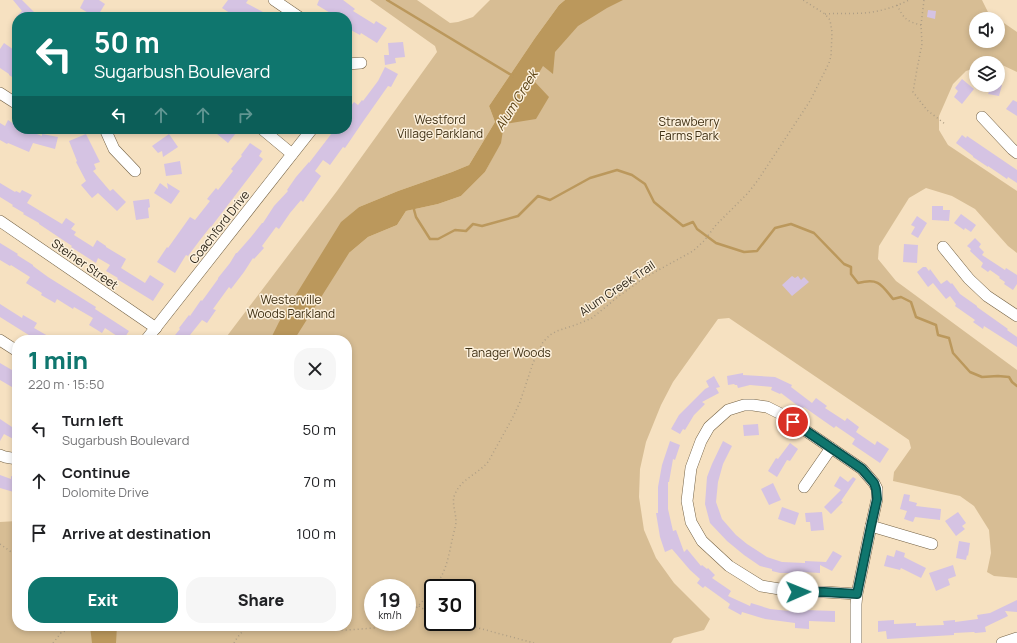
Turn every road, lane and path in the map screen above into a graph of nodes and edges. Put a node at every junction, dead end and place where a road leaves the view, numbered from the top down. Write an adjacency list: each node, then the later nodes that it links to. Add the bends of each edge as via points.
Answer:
1 (274, 0): 6 (street)
2 (803, 0): 7 (path)
3 (909, 0): 5 (path)
4 (924, 0): 8 (path)
5 (898, 6): 7 (path, via 864,13); 8 (path, via 906,19)
6 (292, 12)
7 (825, 14): 36 (path, Alum Creek Trail, via 832,26 829,63 810,101 748,193 693,251 644,278 592,318 556,330 544,342 512,419 488,462 467,479 454,495 456,522 449,555)
8 (921, 26): 14 (path, via 922,44 913,92 927,110)
9 (361, 63): 10 (street)
10 (352, 64)
11 (0, 93): 12 (street)
12 (12, 101)
13 (982, 117): 18 (street)
14 (945, 124)
15 (107, 134): 20 (street, via 114,149)
16 (268, 134): 19 (street)
17 (308, 134): 19 (street, Coachford Drive)
18 (1017, 153)
19 (292, 154): 24 (street, Coachford Drive)
20 (135, 171)
21 (0, 221): 24 (street, Steiner Street)
22 (943, 247): 23 (street, via 973,283)
23 (1017, 316)
24 (156, 328): 25 (street, Coachford Drive)
25 (150, 335)
26 (0, 340): 27 (street)
27 (12, 348)
28 (831, 448): 31 (street); 32 (street, via 862,469 874,483 877,499); 37 (street, via 767,407 744,405 728,410 709,427 701,441 691,468 687,501 691,522 702,541 729,566 761,586 798,592)
29 (0, 455): 30 (street)
30 (12, 458)
31 (804, 487)
32 (871, 526): 34 (street); 37 (street)
33 (0, 544): 35 (path)
34 (932, 544)
35 (12, 553)
36 (440, 579)
37 (857, 594): 51 (street)
38 (424, 600): 39 (path, Alum Creek Trail)
39 (418, 606): 40 (path)
40 (424, 610)
41 (476, 627): 50 (path)
42 (364, 629): 43 (path)
43 (352, 630)
44 (65, 631): 46 (path)
45 (243, 631): 49 (path)
46 (61, 633): 48 (path)
47 (1017, 638): 52 (street)
48 (53, 643)
49 (234, 643)
50 (534, 643)
51 (856, 643)
52 (1002, 643)

